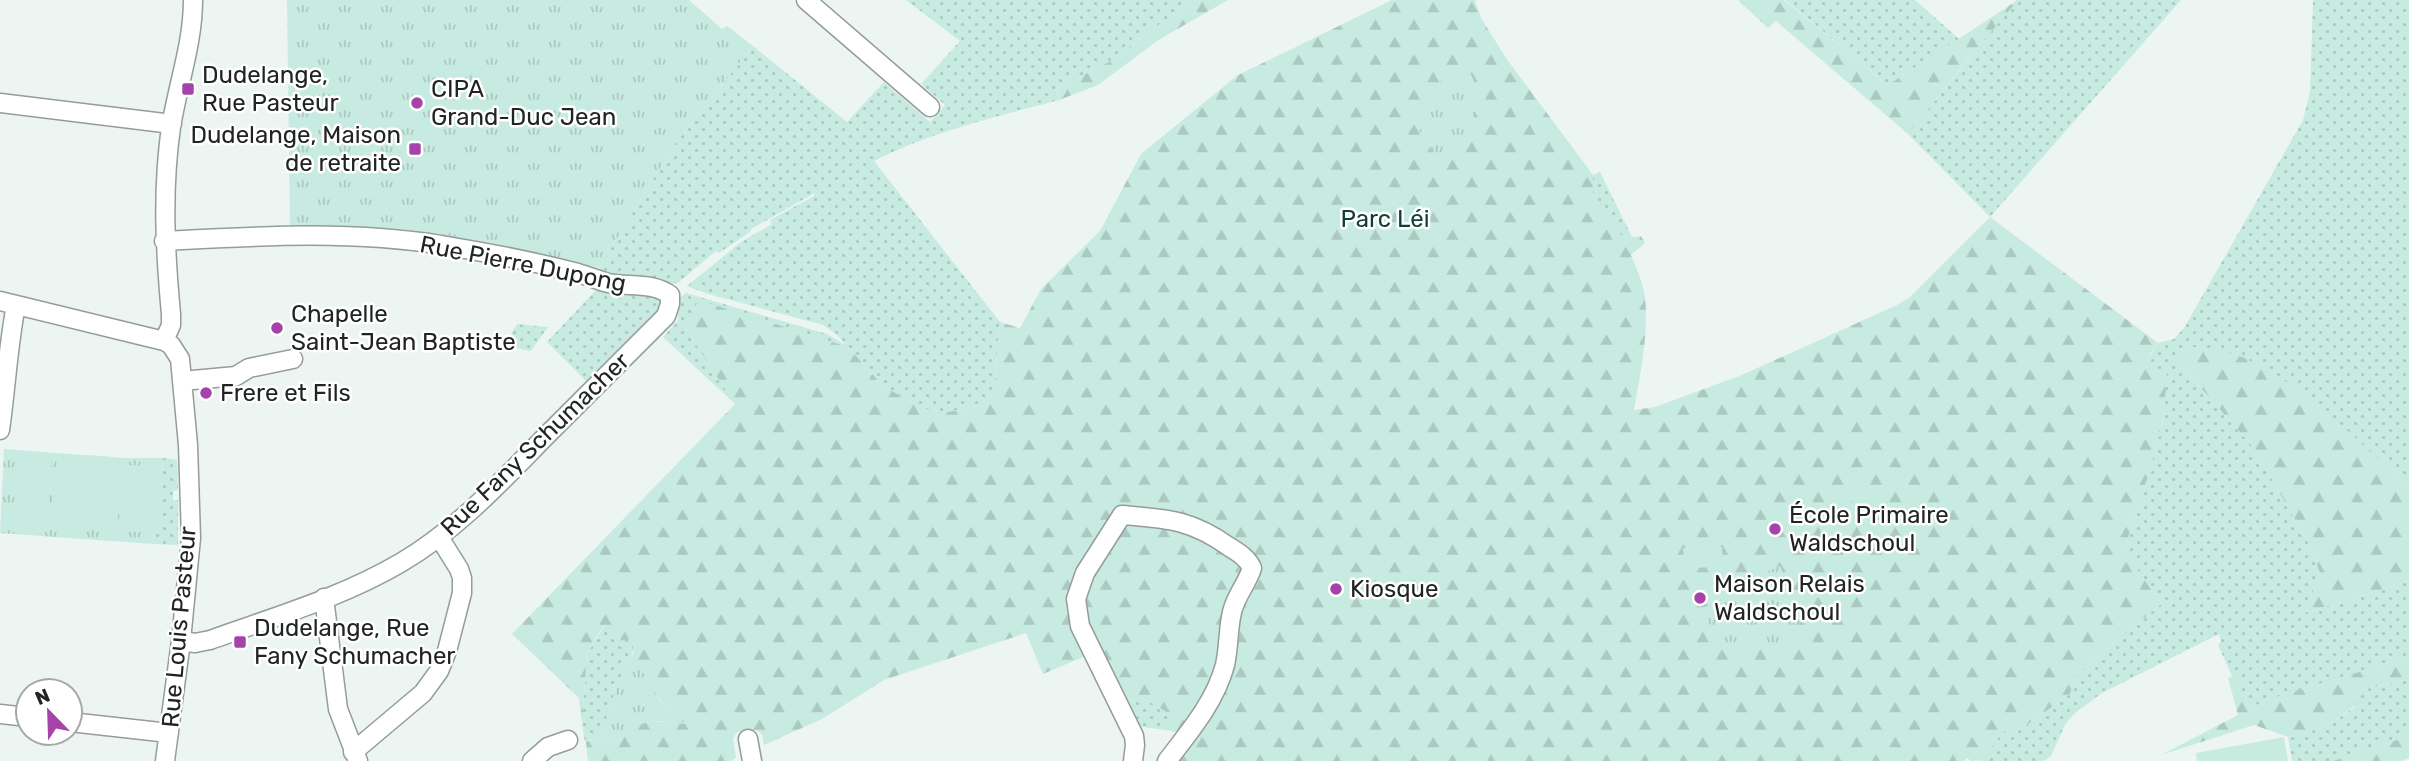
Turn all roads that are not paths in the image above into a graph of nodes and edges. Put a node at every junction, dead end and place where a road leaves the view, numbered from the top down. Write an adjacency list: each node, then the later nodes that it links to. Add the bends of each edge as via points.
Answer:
1 (193, 0): 5 (street, via 191,36)
2 (806, 0): 4 (street)
3 (0, 103): 5 (street)
4 (930, 107)
5 (172, 124): 6 (street)
6 (164, 242): 7 (street, Rue Pierre Dupong, via 345,237 446,245); 9 (street, via 171,314)
7 (670, 295): 13 (street, Rue Fany Schumacher, via 666,316 488,495)
8 (8, 303): 9 (street); 12 (street, via 9,372)
9 (164, 341): 11 (street, Rue Louis Pasteur, via 177,352)
10 (293, 359): 11 (street, via 249,368 236,376)
11 (183, 381): 15 (street, Rue Louis Pasteur, via 191,538)
12 (0, 430)
13 (439, 537): 14 (street, Rue Fany Schumacher, via 401,562); 20 (street, via 462,578 447,651 423,693)
14 (324, 598): 15 (street, Rue Fany Schumacher, via 210,640); 20 (street, via 338,709)
15 (181, 641): 17 (street, Rue Louis Pasteur)
16 (84, 724): 17 (street)
17 (169, 733): 21 (street, Rue Louis Pasteur)
18 (748, 739): 23 (street)
19 (568, 740): 22 (street, via 548,747)
20 (355, 757)
21 (165, 761)
22 (532, 761)
23 (752, 761)
24 (1133, 761): 25 (street, via 1134,736 1080,626 1076,599 1085,573 1122,515 1191,524 1248,560 1252,568 1231,614 1229,648 1218,685)
25 (1167, 761)

